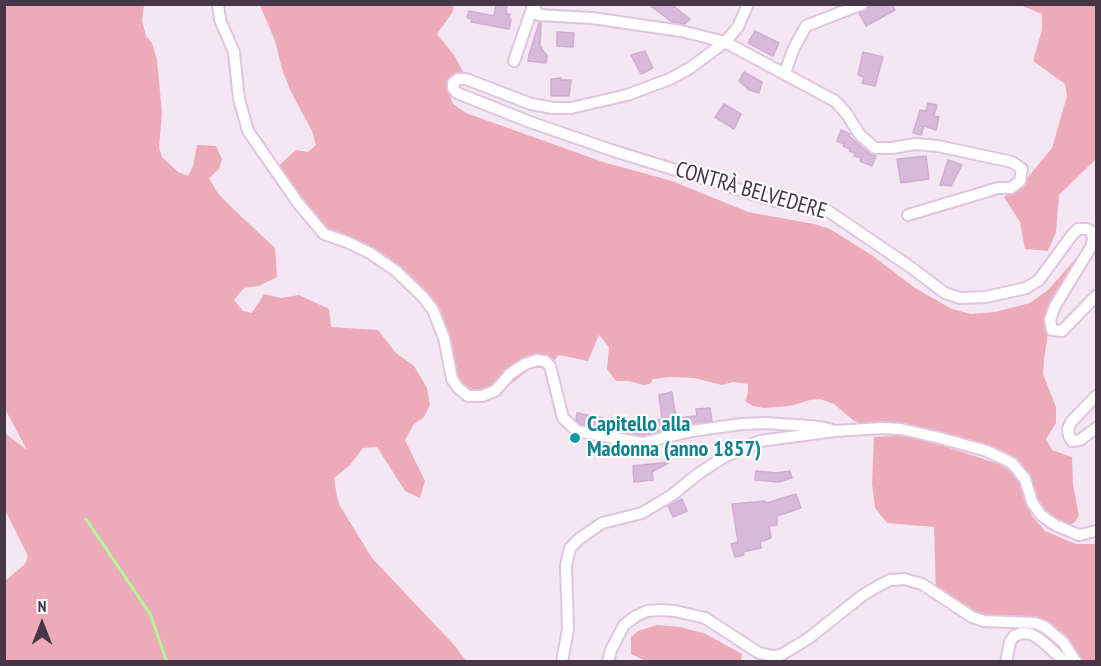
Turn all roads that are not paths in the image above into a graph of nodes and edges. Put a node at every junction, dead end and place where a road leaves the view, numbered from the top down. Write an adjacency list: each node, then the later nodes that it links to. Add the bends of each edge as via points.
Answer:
1 (218, 4): 12 (street, via 220,20 234,52 239,99 248,131 324,234 370,254 396,271 423,297 444,338 452,379 468,396 495,391 510,374 537,360 550,366 563,418 577,431 642,443 742,424 810,426)
2 (748, 4): 5 (street, via 738,27)
3 (862, 4): 7 (street, via 806,26)
4 (533, 5): 5 (street, via 538,15 592,18 681,31); 6 (street)
5 (725, 42): 7 (street); 9 (street, CONTRÀ BELVEDERE, via 690,68 652,87 571,108 531,104 466,80 453,82 453,88 530,122 614,151 776,201 825,209 945,293 960,298 1026,288 1039,280 1078,229 1088,229 1094,240 1055,306 1050,320 1052,330 1062,331)
6 (514, 61)
7 (785, 73): 8 (street, via 835,101 875,148 938,146 1012,162 1022,169 1020,181 1011,188 998,188)
8 (908, 215)
9 (1096, 296)
10 (1096, 396): 11 (street, via 1068,429 1072,441)
11 (1096, 428)
12 (835, 432): 13 (street, via 901,429 987,451 1019,470 1041,515 1078,535); 14 (street, via 760,441 741,448 657,505 602,523 579,538 570,549 566,565 568,629)
13 (1096, 531)
14 (562, 662)
15 (608, 662): 18 (street, via 624,625 647,611 661,610 705,618 759,653 781,655 863,595 890,580 904,579 922,584 972,617 1045,627 1063,642)
16 (1006, 662): 17 (street, via 1010,642 1022,633 1036,636)
17 (1065, 662)
18 (1076, 662)

